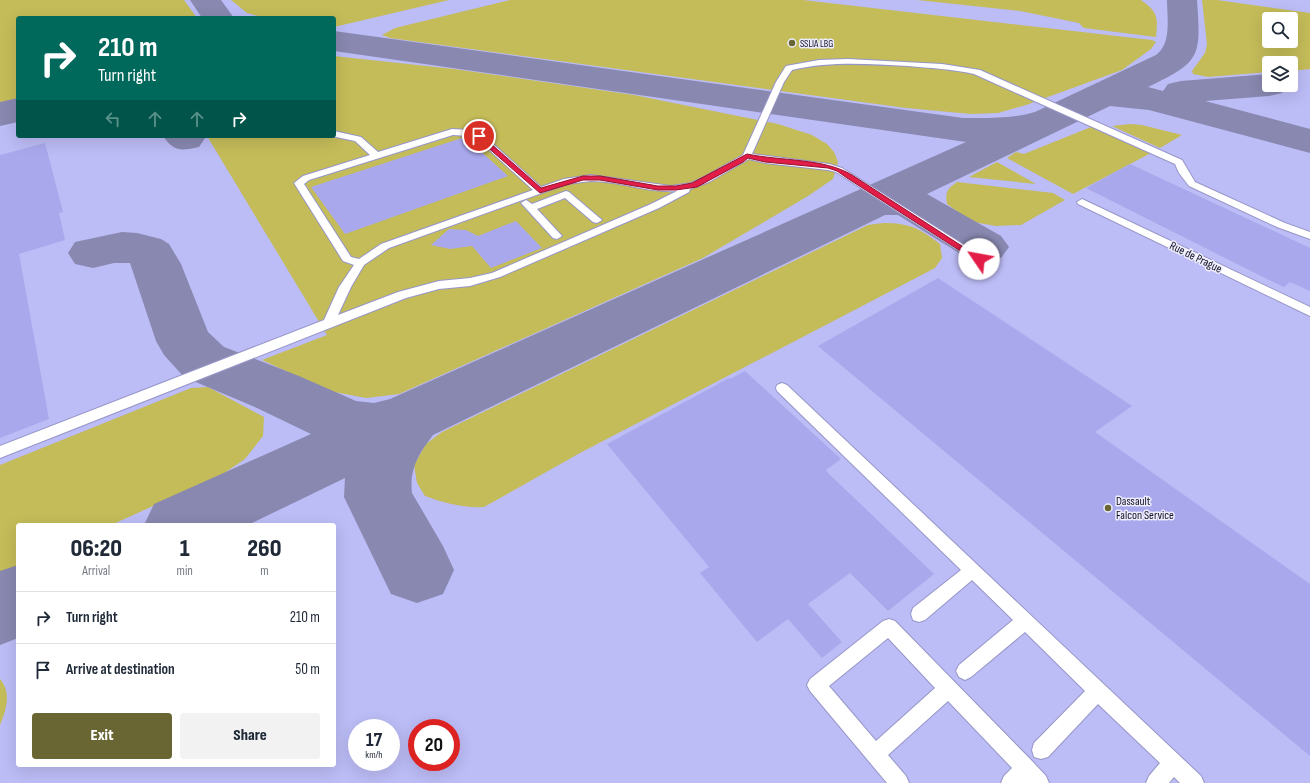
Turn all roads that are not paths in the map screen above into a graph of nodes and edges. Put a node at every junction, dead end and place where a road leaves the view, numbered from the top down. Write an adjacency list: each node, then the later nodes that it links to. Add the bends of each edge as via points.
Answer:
1 (336, 134): 2 (lane, via 358,139)
2 (376, 156): 5 (lane, via 452,132 469,133 479,136); 13 (lane, via 306,178 299,183 347,259)
3 (747, 156): 4 (lane); 11 (lane, via 780,82 789,68 851,60 962,68 977,72 1179,162 1192,184); 12 (lane, via 839,170)
4 (694, 185): 5 (lane, via 658,188 600,178 583,178); 15 (lane, via 655,206 496,275 470,282 439,285 402,295)
5 (540, 191): 6 (lane)
6 (520, 198): 8 (lane); 13 (lane, via 385,246)
7 (1082, 202): 14 (lane, Rue de Prague)
8 (530, 208): 9 (lane, via 566,194); 10 (lane)
9 (597, 220)
10 (557, 236)
11 (1310, 236)
12 (979, 259)
13 (360, 263): 15 (lane, via 345,287)
14 (1310, 312)
15 (329, 323): 17 (lane)
16 (782, 388): 18 (lane)
17 (0, 452)
18 (972, 570): 19 (lane); 20 (lane)
19 (919, 614)
20 (1025, 621): 21 (lane); 23 (lane)
21 (965, 671)
22 (948, 689): 25 (lane); 25 (lane, via 888,627 816,685); 27 (lane)
23 (1098, 691): 24 (lane); 26 (lane)
24 (1042, 750)
25 (875, 754): 28 (lane)
26 (1173, 763): 31 (lane); 32 (lane)
27 (1025, 768): 29 (lane); 30 (lane)
28 (899, 783)
29 (1011, 783)
30 (1039, 783)
31 (1156, 783)
32 (1194, 783)

